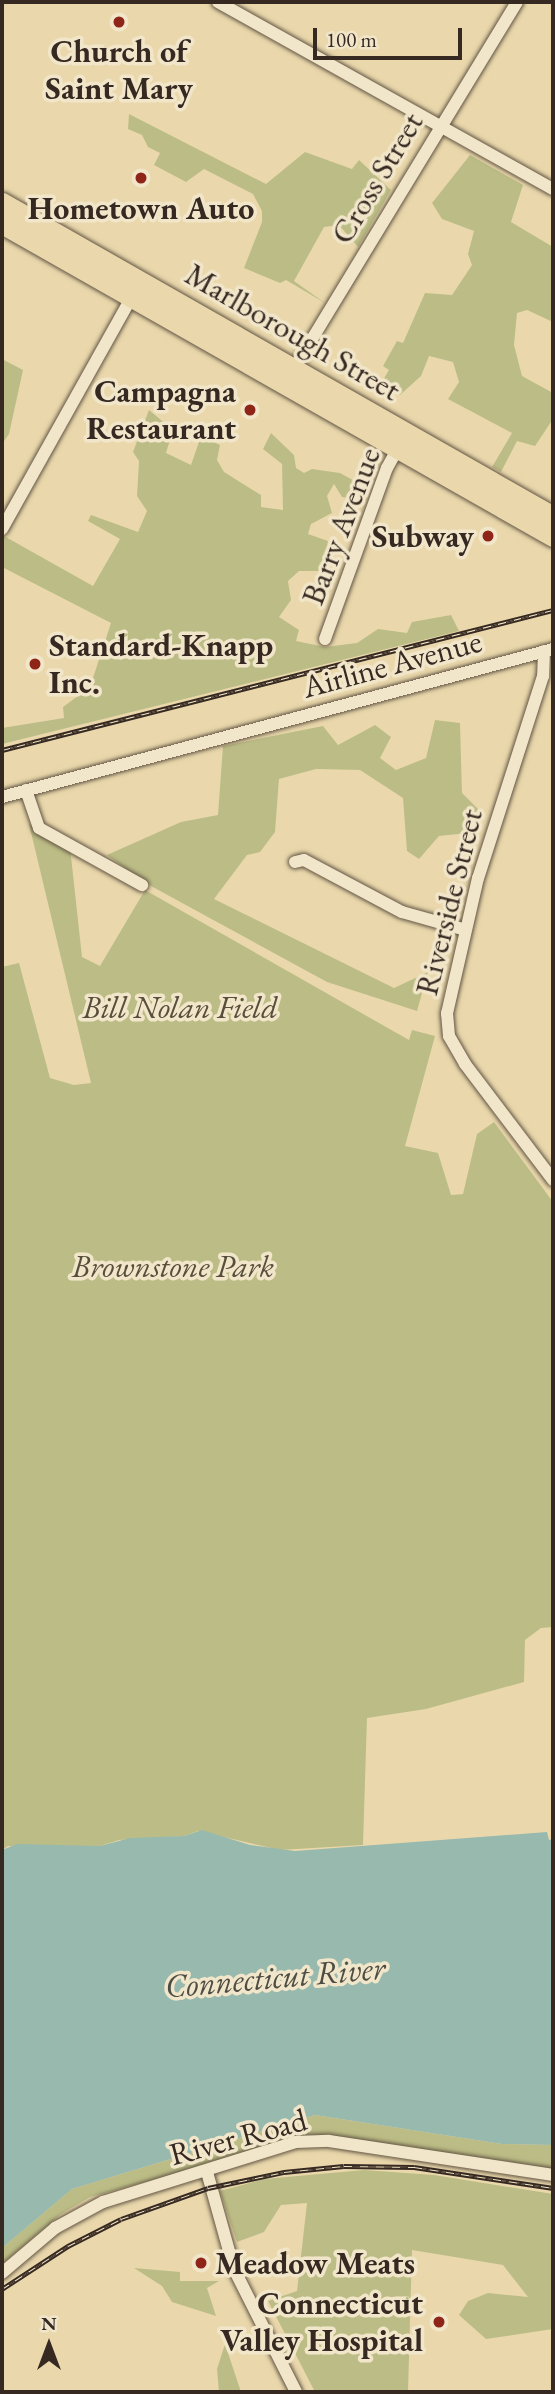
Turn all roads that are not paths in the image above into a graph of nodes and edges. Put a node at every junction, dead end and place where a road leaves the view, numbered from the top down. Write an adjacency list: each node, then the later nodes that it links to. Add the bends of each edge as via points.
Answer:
1 (218, 2): 3 (street)
2 (517, 2): 3 (street, Cross Street)
3 (439, 125): 4 (street); 8 (street, Cross Street)
4 (553, 189)
5 (2, 203): 7 (highway, Marlborough Street)
6 (2, 223): 7 (highway, Marlborough Street)
7 (136, 289): 8 (highway, Marlborough Street); 11 (street)
8 (289, 376): 9 (highway, Marlborough Street)
9 (403, 441): 10 (highway, Marlborough Street); 12 (highway, Marlborough Street); 13 (street, Barry Avenue)
10 (553, 517)
11 (2, 529)
12 (553, 537)
13 (325, 639)
14 (549, 650): 15 (street, Airline Avenue); 19 (street, Riverside Street)
15 (26, 790): 16 (street, Airline Avenue); 18 (street, via 39,828)
16 (2, 797)
17 (295, 862): 19 (street, via 308,862 402,912)
18 (142, 885)
19 (466, 930): 20 (street, Riverside Street, via 449,1001 449,1036)
20 (553, 1180)
21 (207, 2172): 22 (street, River Road, via 283,2145 318,2140); 23 (street, River Road, via 86,2210 45,2236); 24 (street, via 234,2269)
22 (553, 2175)
23 (2, 2273)
24 (296, 2392)

